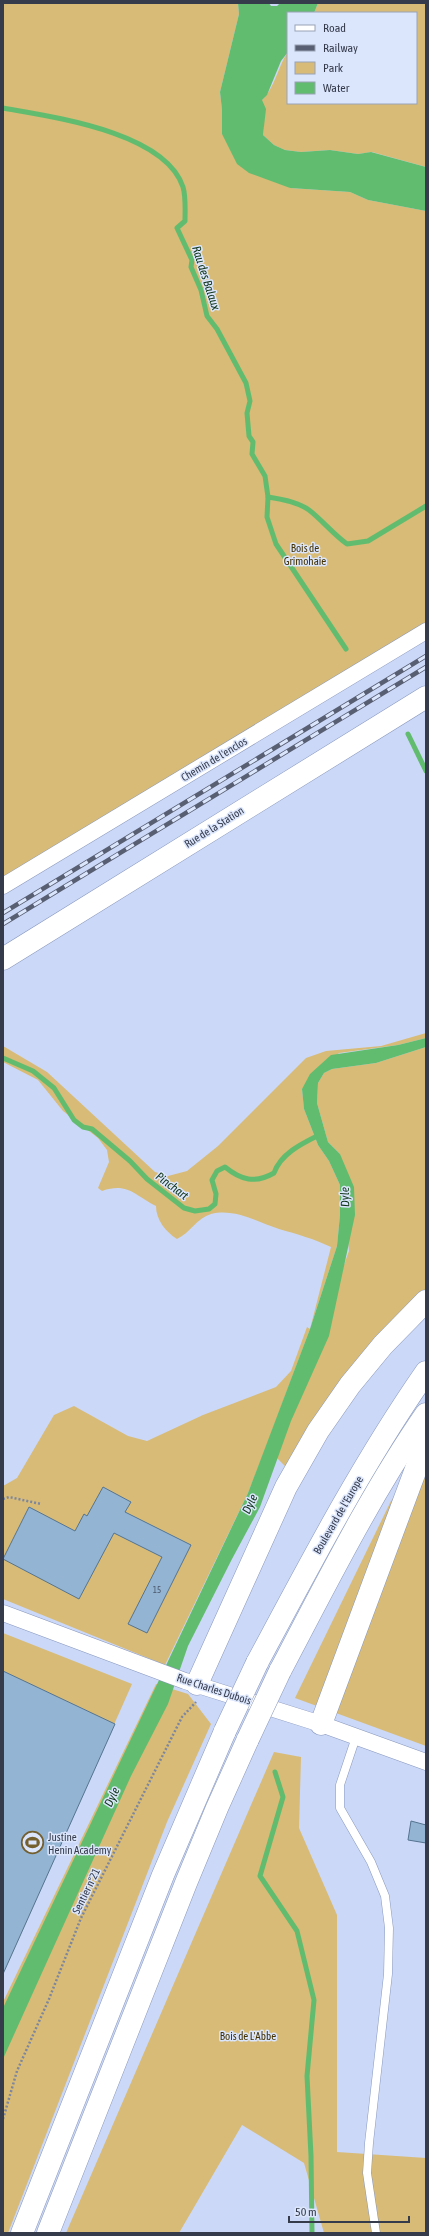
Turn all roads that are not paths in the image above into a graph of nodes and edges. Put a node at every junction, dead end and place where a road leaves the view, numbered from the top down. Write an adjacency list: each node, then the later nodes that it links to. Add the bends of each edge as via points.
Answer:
1 (426, 631): 3 (street, Chemin de l'enclos)
2 (426, 696): 4 (main road, Rue de la Station)
3 (3, 886)
4 (3, 959)
5 (426, 1301): 10 (main road, via 383,1345 350,1385 318,1431 286,1487)
6 (426, 1372): 14 (main road, Boulevard de l'Europe, bridge, via 382,1437 322,1542 257,1663 225,1731 163,1874)
7 (426, 1414): 15 (main road, Boulevard de l'Europe, bridge, via 344,1550 280,1671 248,1739 186,1883)
8 (426, 1442): 11 (main road)
9 (3, 1613): 10 (street, Rue Charles Dubois)
10 (199, 1685): 11 (street, Rue Charles Dubois)
11 (321, 1724): 12 (street, Rue Charles Dubois)
12 (356, 1737): 13 (street, Rue Charles Dubois); 16 (lane, via 340,1785 340,1808 371,1862 385,1896 389,1928 388,1974 368,2143 367,2173)
13 (426, 1762)
14 (22, 2233)
15 (48, 2233)
16 (376, 2233)

